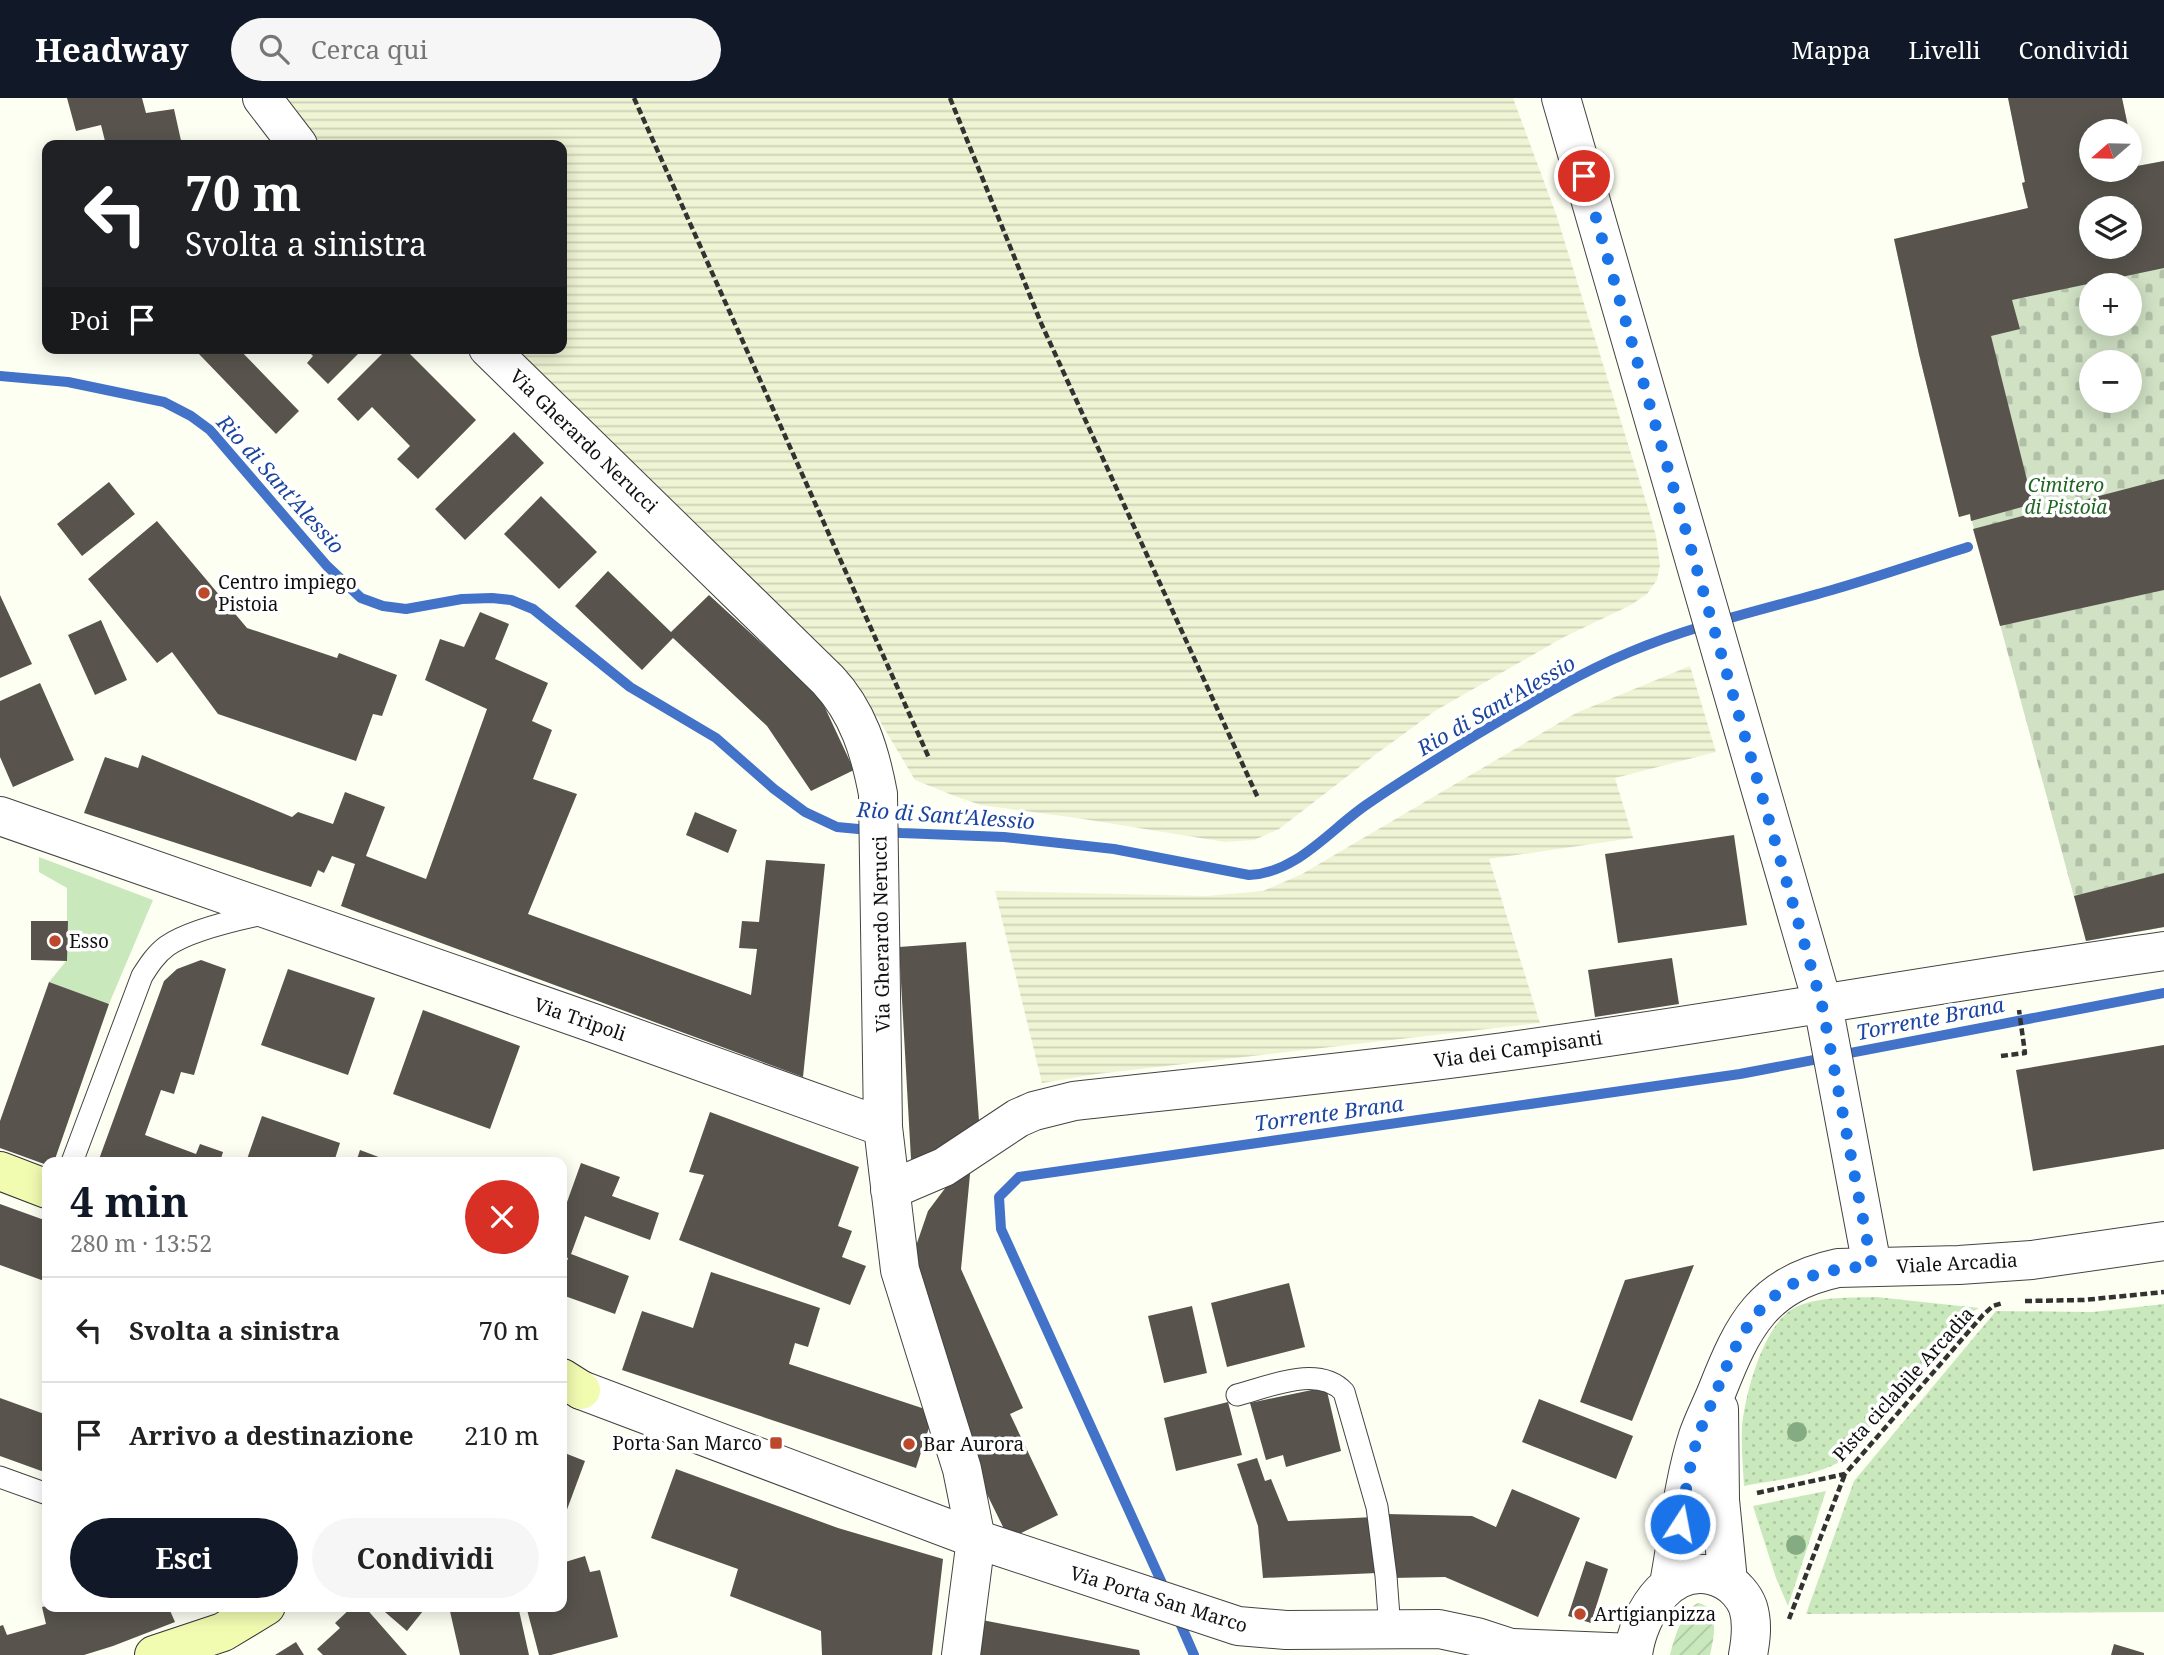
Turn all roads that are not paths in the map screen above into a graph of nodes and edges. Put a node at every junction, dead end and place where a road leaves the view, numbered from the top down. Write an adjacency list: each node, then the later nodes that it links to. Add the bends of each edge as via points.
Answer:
1 (262, 98): 3 (street)
2 (1561, 98): 8 (street)
3 (294, 140)
4 (494, 354): 9 (street, Via Gherardo Nerucci, via 840,692 856,720 872,758 878,794)
5 (0, 816): 6 (street, Via Tripoli)
6 (275, 912): 9 (street, Via Tripoli); 10 (lane, via 182,938 152,960)
7 (2164, 951): 8 (street, Via dei Campisanti, via 2008,973)
8 (1825, 1016): 13 (street, Via dei Campisanti, via 1074,1101 1018,1118 944,1167); 15 (street)
9 (883, 1127): 13 (street, Via Gherardo Nerucci)
10 (74, 1157)
11 (0, 1171): 12 (main road)
12 (42, 1187)
13 (890, 1190): 21 (street, Via Gherardo Nerucci, via 900,1270 962,1469)
14 (2164, 1241): 15 (street, Viale Arcadia, via 2032,1260 1959,1265)
15 (1869, 1249): 16 (street, Viale Arcadia, via 1838,1268 1819,1272 1780,1292 1760,1309 1747,1325)
16 (1720, 1383): 22 (street, Viale Arcadia, via 1720,1500); 23 (street, Viale Arcadia, via 1698,1436)
17 (568, 1386): 21 (street, Via Porta San Marco)
18 (1237, 1395): 25 (lane, via 1298,1379 1324,1379 1345,1392 1377,1507)
19 (0, 1477): 20 (lane)
20 (42, 1492)
21 (976, 1539): 25 (street, Via Porta San Marco, via 1238,1626); 29 (street, Via Gherardo Nerucci)
22 (1728, 1581): 23 (street, via 1695,1574); 30 (street, via 1747,1605 1752,1632)
23 (1669, 1584): 27 (street, via 1647,1610)
24 (257, 1612): 28 (main road, via 216,1635)
25 (1390, 1630): 26 (street, Via Porta San Marco, via 1439,1629)
26 (1522, 1652): 27 (street, Via Porta San Marco)
27 (1633, 1654)
28 (154, 1655)
29 (961, 1655)
30 (1748, 1655)

